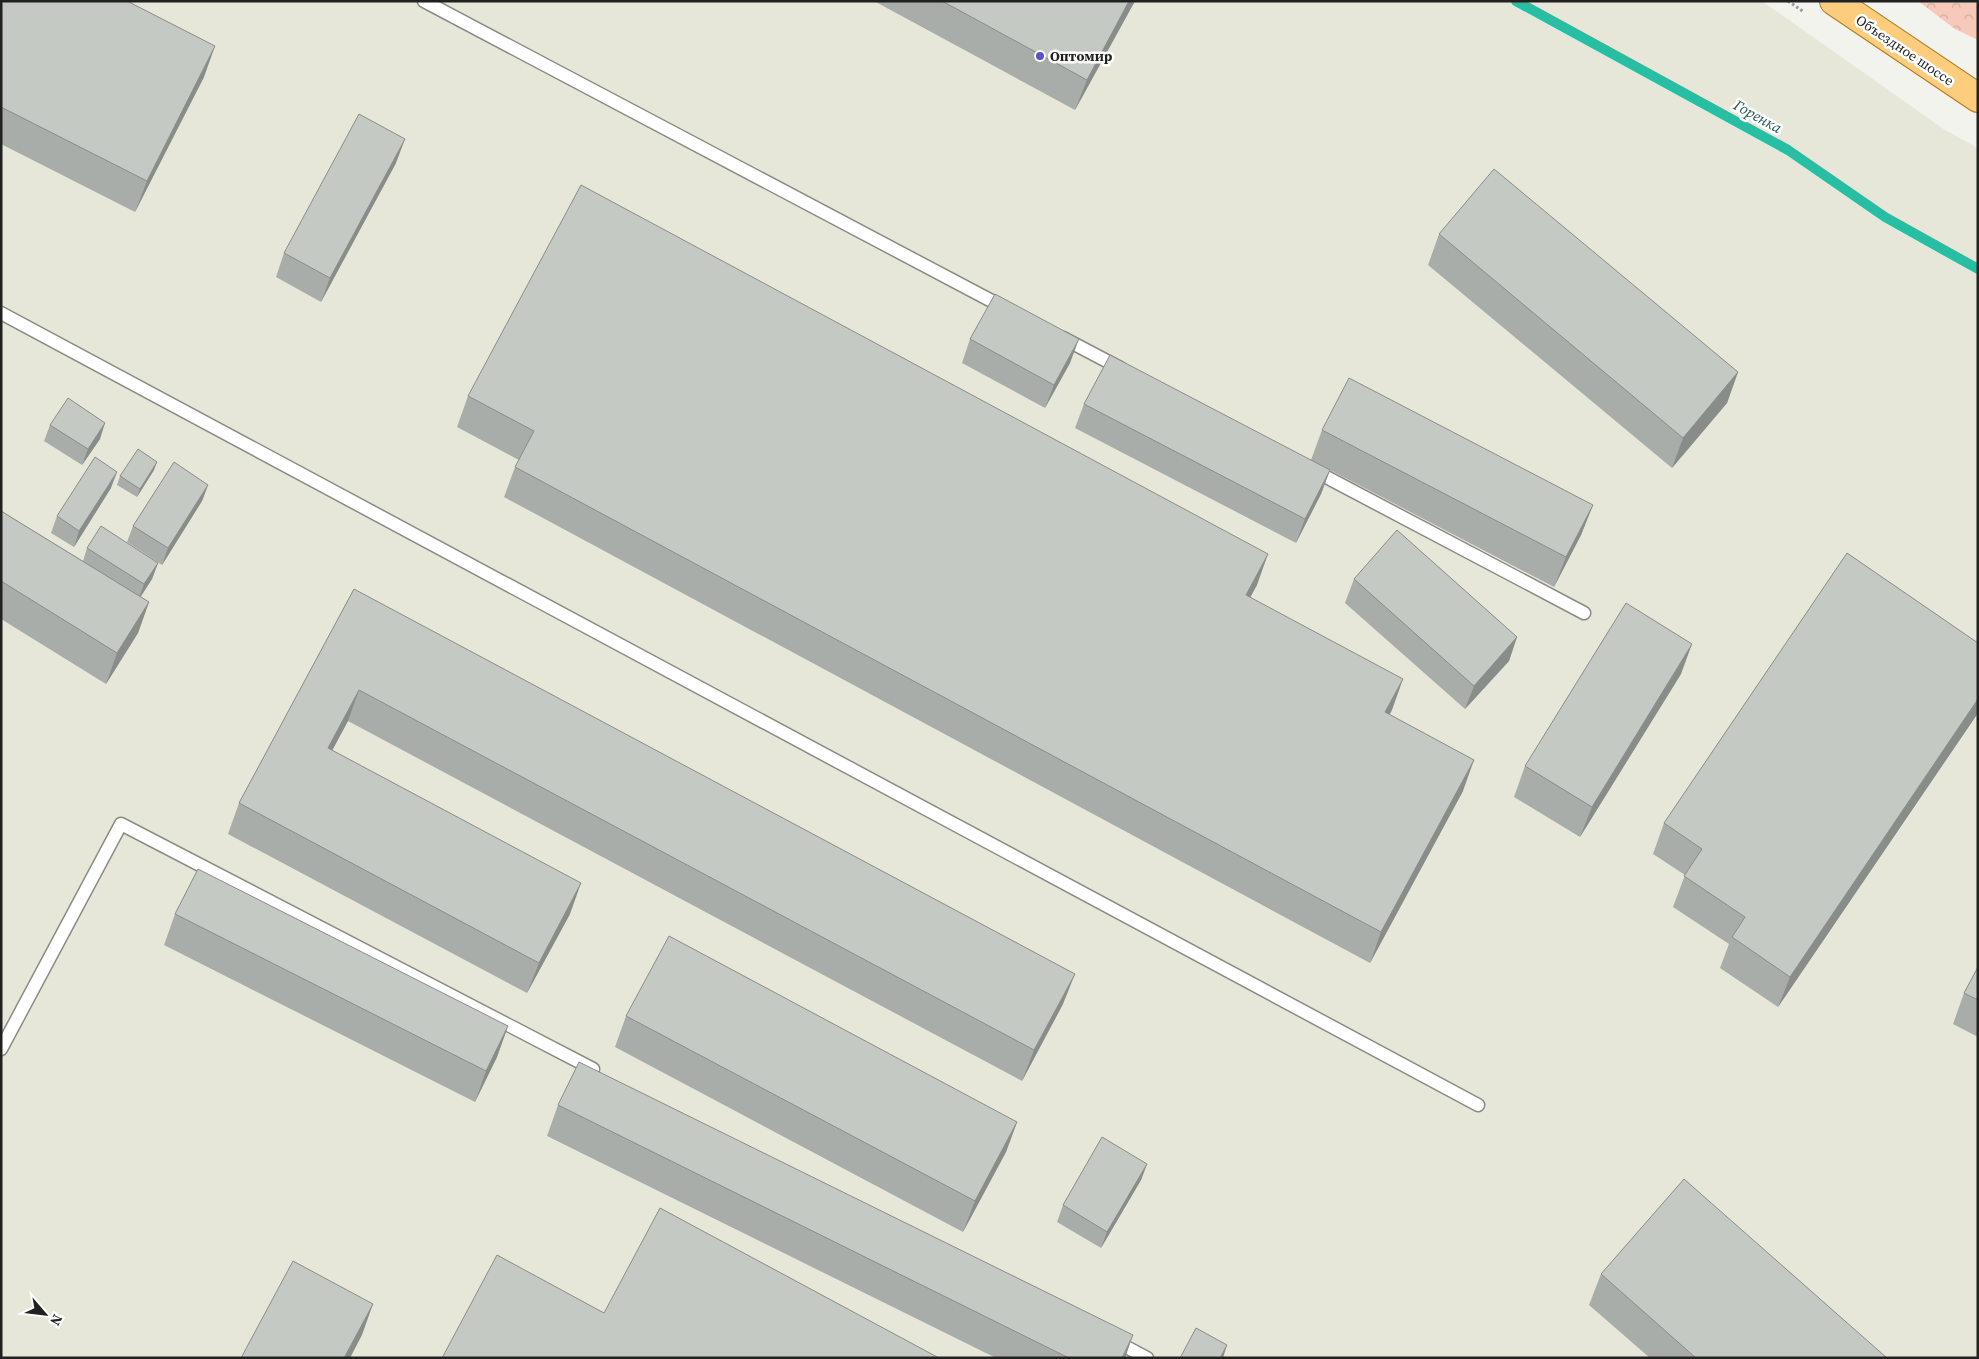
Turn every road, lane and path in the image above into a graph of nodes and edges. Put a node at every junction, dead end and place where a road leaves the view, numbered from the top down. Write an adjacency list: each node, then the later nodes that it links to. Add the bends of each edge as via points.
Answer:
1 (424, 1): 4 (lane)
2 (1834, 1): 3 (main road, Объездное шоссе)
3 (1978, 98)
4 (1013, 312)
5 (1, 313): 12 (lane)
6 (1048, 330): 7 (lane)
7 (1127, 372)
8 (1303, 464): 9 (lane)
9 (1584, 613)
10 (1, 1049): 11 (lane, via 122,824)
11 (608, 1077)
12 (1478, 1105)
13 (1103, 1335): 14 (lane)
14 (1147, 1358)

